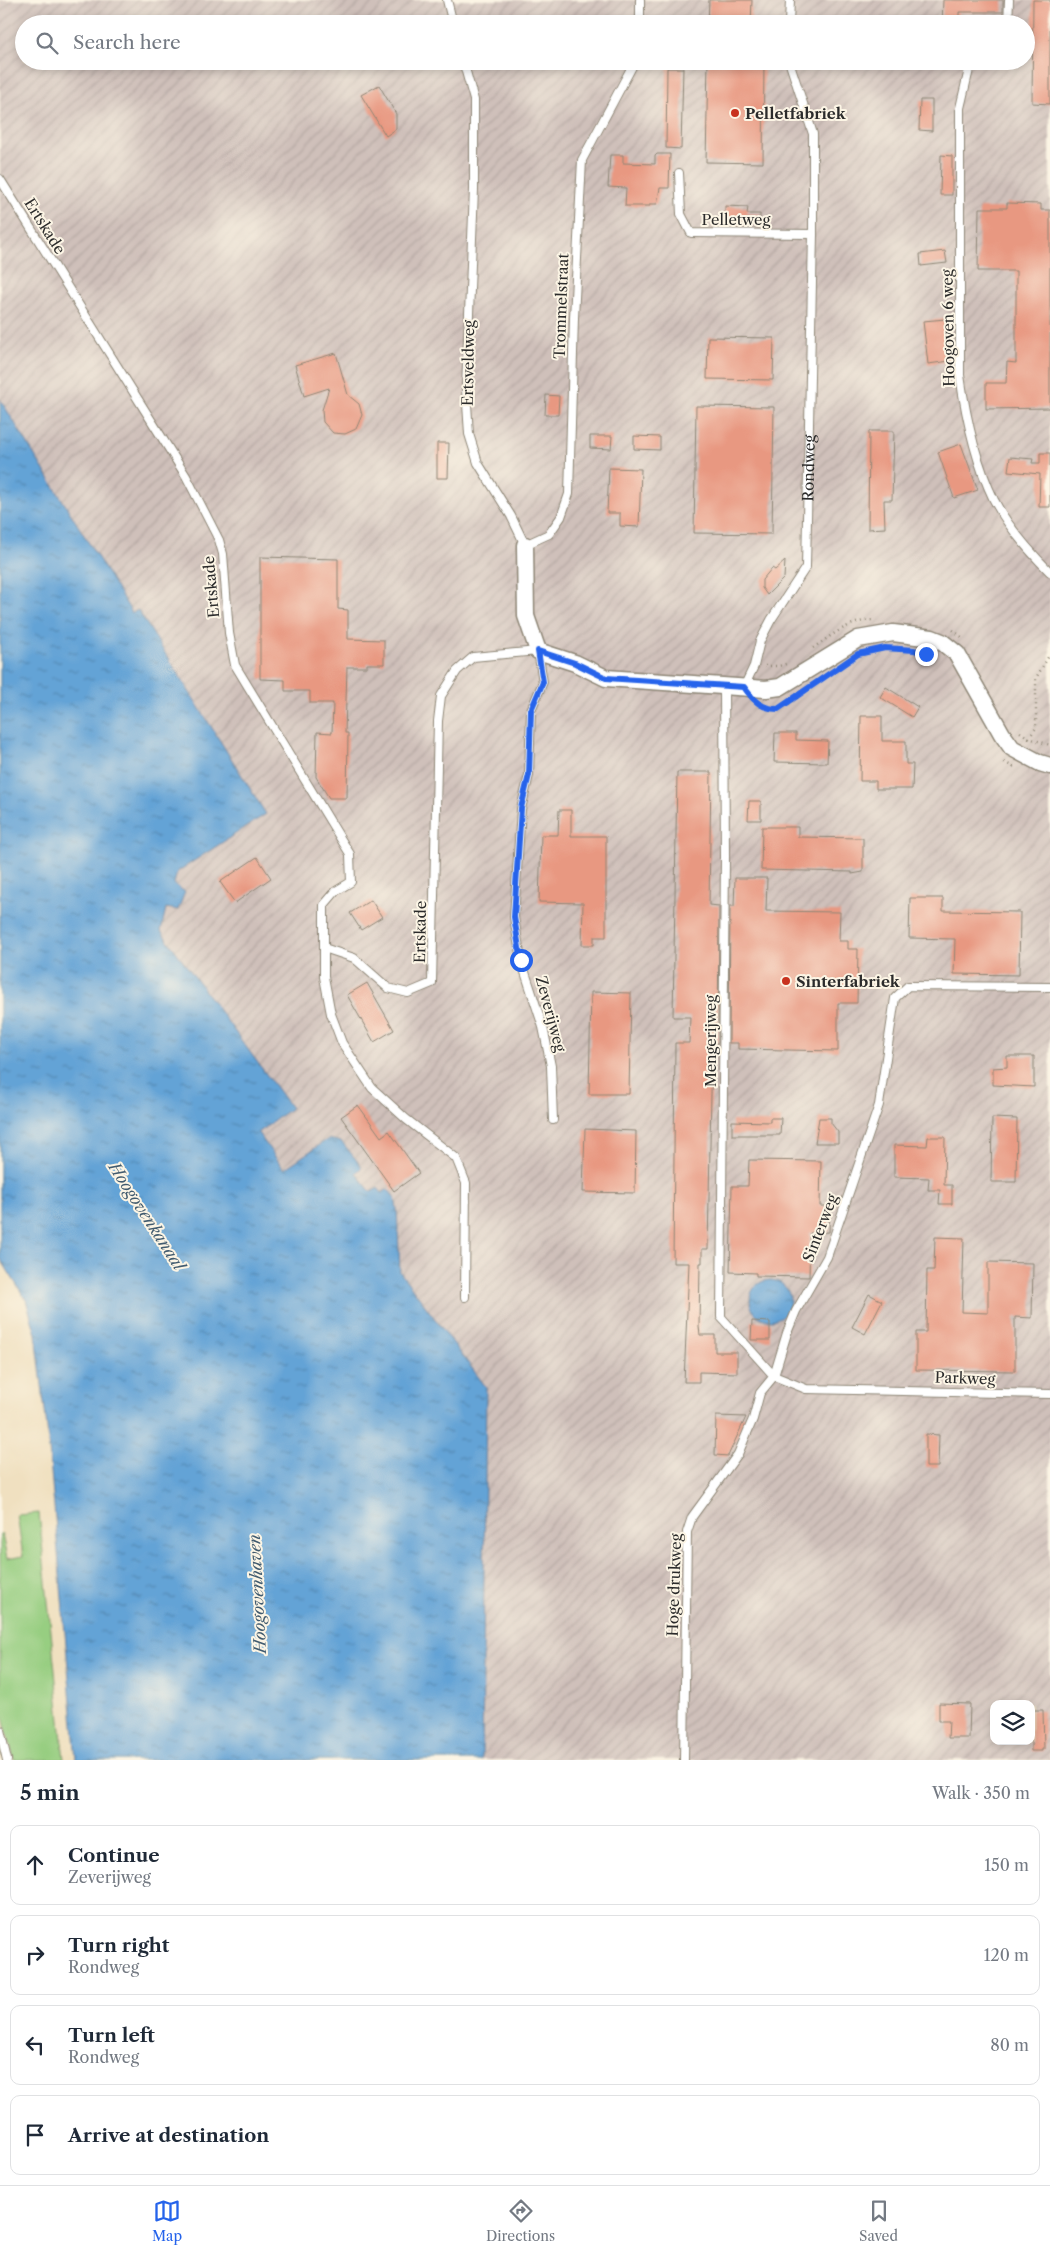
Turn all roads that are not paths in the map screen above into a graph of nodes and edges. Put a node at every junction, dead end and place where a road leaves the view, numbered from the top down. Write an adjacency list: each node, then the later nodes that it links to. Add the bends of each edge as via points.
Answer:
1 (447, 0): 5 (lane)
2 (640, 0): 6 (lane)
3 (790, 0): 7 (lane)
4 (1009, 0): 8 (lane)
5 (451, 15)
6 (640, 15)
7 (789, 15)
8 (1008, 15)
9 (466, 70): 16 (lane, Ertsveldweg, via 474,100 466,389 469,434 478,464)
10 (630, 70): 16 (lane, Trommelstraat, via 582,160 569,494 561,517 549,534)
11 (791, 70): 15 (lane, Rondweg, via 813,134)
12 (969, 70): 17 (lane, Hoogoven 6 weg, via 960,108 959,326 963,395 973,444 994,500 1023,543)
13 (679, 173): 15 (lane, Pelletweg, via 681,214 691,233)
14 (0, 179): 22 (lane, Ertskade, via 186,476 219,540 224,554 228,633 235,664 350,854 351,882 336,891 324,905)
15 (813, 234): 20 (lane, Rondweg, via 806,567 771,620)
16 (525, 545): 18 (street, Ertsveldweg, via 526,616)
17 (1050, 572)
18 (538, 651): 19 (street, via 575,663 606,678); 22 (lane, Ertskade, via 473,657 456,671 441,696 432,983 408,993 388,988 354,958); 24 (lane, Zeverijweg, via 543,682 531,710 529,775 521,808 514,917 521,960 543,1027 551,1066)
19 (724, 686): 20 (street); 26 (lane, Mengerijweg, via 721,1317)
20 (744, 687): 21 (street, via 780,687 858,639 893,633 932,638 957,654 1012,748)
21 (1050, 766)
22 (324, 948): 25 (lane, Ertskade, via 324,977 331,1014 342,1043 372,1088 456,1158 466,1183)
23 (1050, 988): 26 (lane, Sinterweg, via 908,986 895,998 878,1105 827,1257 796,1311)
24 (553, 1120)
25 (465, 1296)
26 (774, 1376): 27 (lane, Parkweg, via 806,1389); 30 (lane, Hoge drukweg, via 760,1393 754,1419 738,1454 692,1517 687,1532)
27 (1050, 1394)
28 (0, 1730): 29 (lane)
29 (7, 1760)
30 (684, 1760)

